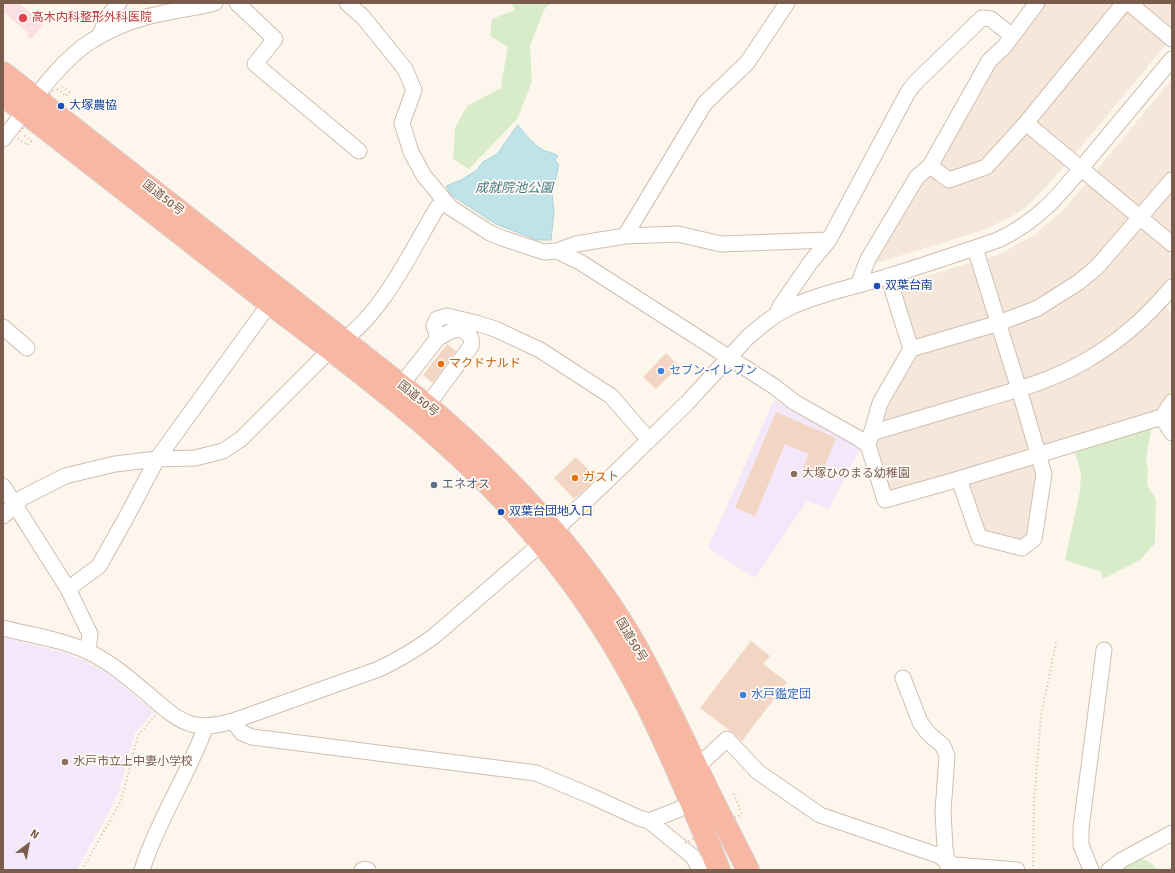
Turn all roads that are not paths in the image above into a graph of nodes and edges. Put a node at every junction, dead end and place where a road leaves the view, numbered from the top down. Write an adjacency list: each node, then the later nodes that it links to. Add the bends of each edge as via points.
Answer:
1 (119, 3): 9 (street)
2 (215, 3): 9 (street, via 145,17)
3 (237, 3): 18 (street, via 275,39 255,64)
4 (347, 3): 22 (street, via 363,17 404,69 414,90 402,123 411,152 424,176)
5 (787, 3): 24 (street, via 747,63 705,103)
6 (1037, 3): 10 (street)
7 (1124, 3): 16 (street)
8 (1129, 3): 11 (street)
9 (99, 36): 15 (street, via 58,70)
10 (1012, 36): 19 (street, via 989,61); 25 (street, via 991,19 982,18 916,82 908,92)
11 (1172, 39)
12 (1172, 59): 20 (street)
13 (3, 73): 15 (highway, 国道50号)
14 (3, 95): 15 (highway, 国道50号)
15 (27, 114): 17 (street); 32 (highway, 国道50号); 38 (highway, 国道50号)
16 (1026, 123): 19 (street, via 986,167 949,180); 20 (street)
17 (3, 139)
18 (359, 151)
19 (930, 166): 30 (street, via 917,177 868,259)
20 (1081, 168): 23 (street); 27 (street, via 1054,201 1029,223 1016,232)
21 (1172, 180): 23 (street)
22 (445, 201): 28 (street, via 451,208 490,233 544,252); 38 (street, via 437,208 386,295)
23 (1140, 218): 26 (street); 35 (street, via 1097,267 1079,282 1038,308)
24 (625, 236): 25 (street, via 678,234 721,244); 28 (street, via 576,244)
25 (829, 240): 34 (street)
26 (1172, 244)
27 (975, 248): 29 (street); 35 (street)
28 (558, 251): 41 (street, via 580,262)
29 (888, 276): 30 (street); 40 (street)
30 (858, 285): 34 (street, via 811,298)
31 (1172, 287): 33 (street)
32 (270, 303): 38 (highway, 国道50号); 51 (street)
33 (1167, 303): 43 (street, via 1145,316 1088,360)
34 (776, 315): 41 (street, via 748,337)
35 (999, 323): 40 (street); 43 (street)
36 (3, 327): 39 (street)
37 (438, 338): 42 (street); 45 (street, via 460,329 472,340 471,346); 49 (street, via 434,326 437,319 447,316 495,329 540,350 611,396)
38 (338, 345): 42 (highway, 国道50号); 51 (street, via 241,439 223,451 194,458); 56 (highway, 国道50号)
39 (27, 348)
40 (911, 349): 48 (street, via 880,403)
41 (729, 358): 48 (street, via 794,402 858,438); 49 (street)
42 (401, 385): 45 (highway, 国道50号)
43 (1019, 389): 48 (street); 50 (street)
44 (1172, 402): 46 (street)
45 (426, 406): 56 (highway, 国道50号, via 460,434 502,475)
46 (1162, 416): 47 (street); 50 (street)
47 (1172, 433)
48 (869, 439): 52 (street, via 885,500)
49 (649, 440): 56 (street)
50 (1038, 455): 52 (street); 52 (street, via 1044,474 1034,538 1022,548 979,537)
51 (157, 459): 54 (street, via 115,464 65,476 22,498); 57 (street, via 98,566)
52 (959, 479)
53 (3, 486): 54 (street)
54 (16, 504): 55 (street); 57 (street)
55 (3, 516)
56 (548, 537): 62 (street, via 414,651 379,669); 64 (highway, 国道50号, via 586,571 634,642); 65 (highway, 国道50号, via 572,583 618,652)
57 (68, 588): 60 (street, via 90,634)
58 (3, 628): 60 (street)
59 (1104, 650): 80 (street, via 1081,828 1081,846)
60 (88, 651): 63 (street, via 120,671 180,720)
61 (903, 678): 70 (street, via 920,722 943,746 947,756 943,811)
62 (233, 721): 63 (street); 67 (street, via 242,733 252,737 536,773)
63 (206, 726): 71 (street, via 153,840)
64 (697, 767): 65 (highway, 国道50号); 70 (street, via 726,739 758,772 820,815 940,856)
65 (701, 798): 66 (highway, 国道50号); 67 (street); 68 (highway, 国道50号)
66 (733, 818): 77 (highway); 78 (highway)
67 (649, 821): 74 (street, via 692,856)
68 (704, 832): 75 (highway); 76 (highway)
69 (1172, 833): 81 (street)
70 (948, 866): 79 (street)
71 (142, 870)
72 (362, 870): 73 (street)
73 (368, 870)
74 (701, 870)
75 (719, 870)
76 (724, 870)
77 (748, 870)
78 (759, 870)
79 (1017, 870)
80 (1091, 870)
81 (1108, 870)

